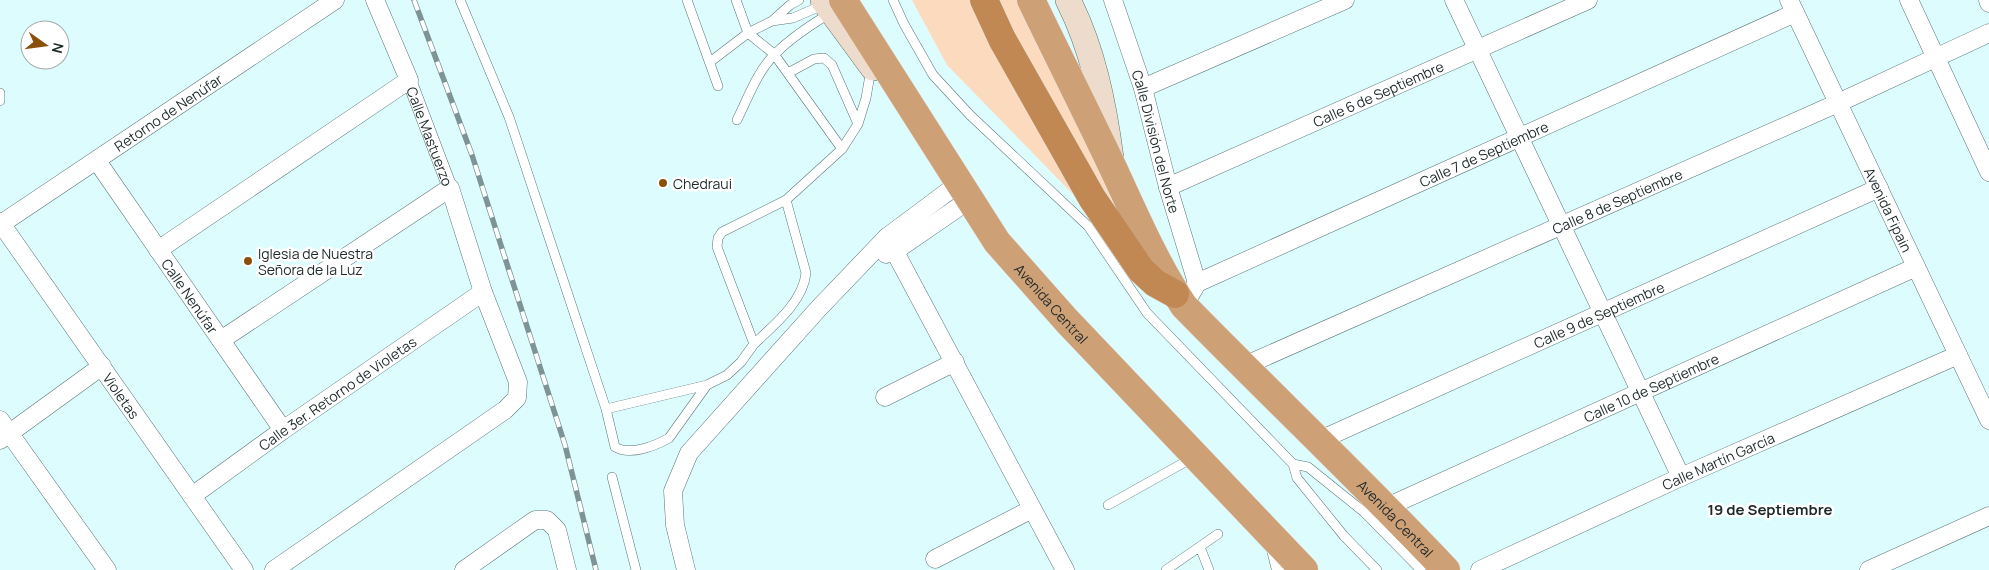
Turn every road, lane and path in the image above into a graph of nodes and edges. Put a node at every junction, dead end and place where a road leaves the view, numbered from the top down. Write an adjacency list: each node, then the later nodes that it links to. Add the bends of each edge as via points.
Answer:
1 (335, 0): 41 (street, Retorno de Nenúfar)
2 (375, 0): 30 (street)
3 (460, 0): 66 (lane, via 509,117)
4 (687, 0): 27 (lane)
5 (736, 0): 21 (lane)
6 (799, 0): 17 (lane)
7 (893, 0): 72 (lane, via 933,75 970,115 1088,226 1147,313)
8 (984, 0): 23 (highway)
9 (997, 0): 23 (main road)
10 (1031, 0): 42 (highway, Avenida Central)
11 (1068, 0): 42 (main road, via 1079,21 1093,65)
12 (1113, 0): 32 (street, Calle División del Norte)
13 (1345, 0): 32 (street)
14 (1454, 0): 24 (street)
15 (1588, 0): 24 (street, Calle 6 de Septiembre)
16 (1909, 0): 26 (street)
17 (788, 3): 20 (lane)
18 (831, 4): 20 (lane, via 792,18); 25 (lane); 28 (main road); 40 (highway, Avenida Central)
19 (1792, 6): 35 (street, Avenida Fipain); 38 (street, Calle 7 de Septiembre)
20 (772, 21): 21 (lane)
21 (748, 33): 25 (lane); 27 (lane)
22 (1989, 33): 26 (street, Calle 8 de Septiembre)
23 (1002, 39): 55 (highway, via 1092,198 1141,270 1154,283)
24 (1478, 49): 38 (street); 44 (street, Calle 6 de Septiembre)
25 (774, 54): 29 (lane); 36 (lane, via 756,80)
26 (1935, 58): 35 (street, Calle 8 de Septiembre); 43 (street)
27 (710, 62): 31 (lane)
28 (872, 67): 37 (lane); 40 (main road)
29 (788, 73): 37 (lane, via 814,59 824,58 832,65); 39 (lane)
30 (409, 80): 45 (street, Calle Mastuerzo); 52 (street)
31 (718, 86)
32 (1143, 88): 44 (street, Calle División del Norte)
33 (0, 92): 34 (lane)
34 (0, 101)
35 (1838, 103): 46 (street, Avenida Fipain); 50 (street, Calle 8 de Septiembre)
36 (737, 120)
37 (858, 124): 39 (lane)
38 (1520, 137): 50 (street); 55 (street, Calle 7 de Septiembre)
39 (842, 149): 48 (lane)
40 (941, 155): 47 (highway, Avenida Central)
41 (97, 161): 49 (street, Retorno de Nenúfar); 52 (street, Calle Nenúfar)
42 (1113, 168): 55 (highway, Avenida Central, via 1138,224)
43 (1989, 172)
44 (1168, 187): 55 (street, Calle División del Norte)
45 (450, 188): 54 (street); 57 (street, Calle Mastuerzo)
46 (1878, 188): 53 (street, Avenida Fipain); 56 (street, Calle 9 de Septiembre)
47 (964, 192): 51 (street); 71 (highway, Avenida Central, via 997,242)
48 (786, 200): 58 (lane, via 806,273 805,284 780,319); 58 (lane, via 722,232 718,238 717,247)
49 (1, 223): 61 (street, Violetas)
50 (1561, 224): 56 (street); 62 (street, Calle 8 de Septiembre)
51 (891, 244): 60 (street); 90 (street, via 864,262 819,308 689,453 673,491 675,525)
52 (158, 250): 57 (street, Calle Nenúfar)
53 (1916, 267): 59 (street, Avenida Fipain); 64 (street, Calle 10 de Septiembre)
54 (482, 292): 68 (street, Calle 3er. Retorno de Violetas); 86 (street, via 518,382 517,398 505,410)
55 (1186, 294): 62 (highway, Avenida Central)
56 (1602, 312): 64 (street); 70 (street, Calle 9 de Septiembre)
57 (221, 340): 68 (street, Calle Nenúfar)
58 (754, 344): 63 (lane, via 727,375)
59 (1958, 356): 67 (street, Avenida Fipain); 74 (street, Calle Martín García)
60 (955, 362): 65 (street); 78 (street)
61 (102, 366): 69 (street); 75 (street, Violetas)
62 (1244, 366): 70 (highway, Avenida Central)
63 (707, 385): 66 (lane); 66 (lane, via 669,438 630,451 615,447)
64 (1640, 391): 74 (street); 77 (street, Calle 10 de Septiembre)
65 (886, 397)
66 (606, 409)
67 (1989, 420)
68 (283, 430): 75 (street, Calle 3er. Retorno de Violetas)
69 (3, 432): 84 (street)
70 (1318, 442): 77 (highway, Avenida Central)
71 (1196, 456): 76 (lane); 81 (highway, Avenida Central)
72 (1293, 464): 96 (lane, via 1297,478 1344,536); 97 (lane, via 1308,467 1364,512)
73 (612, 477): 89 (lane)
74 (1681, 477): 99 (street, Calle Martín García)
75 (192, 496): 85 (street, Violetas)
76 (1108, 505)
77 (1387, 507): 98 (highway, Avenida Central)
78 (1032, 509): 83 (street); 91 (street)
79 (1989, 516): 100 (street)
80 (1218, 534): 82 (lane)
81 (1273, 536): 94 (street); 95 (highway, Avenida Central)
82 (1200, 547): 92 (lane); 93 (lane)
83 (935, 559)
84 (106, 570)
85 (244, 570)
86 (274, 570)
87 (464, 570): 88 (street, via 535,520 547,520 557,530)
88 (567, 570)
89 (636, 570)
90 (686, 570)
91 (1065, 570)
92 (1166, 570)
93 (1209, 570)
94 (1280, 570)
95 (1304, 570)
96 (1377, 570)
97 (1420, 570)
98 (1446, 570)
99 (1480, 570)
100 (1869, 570)

